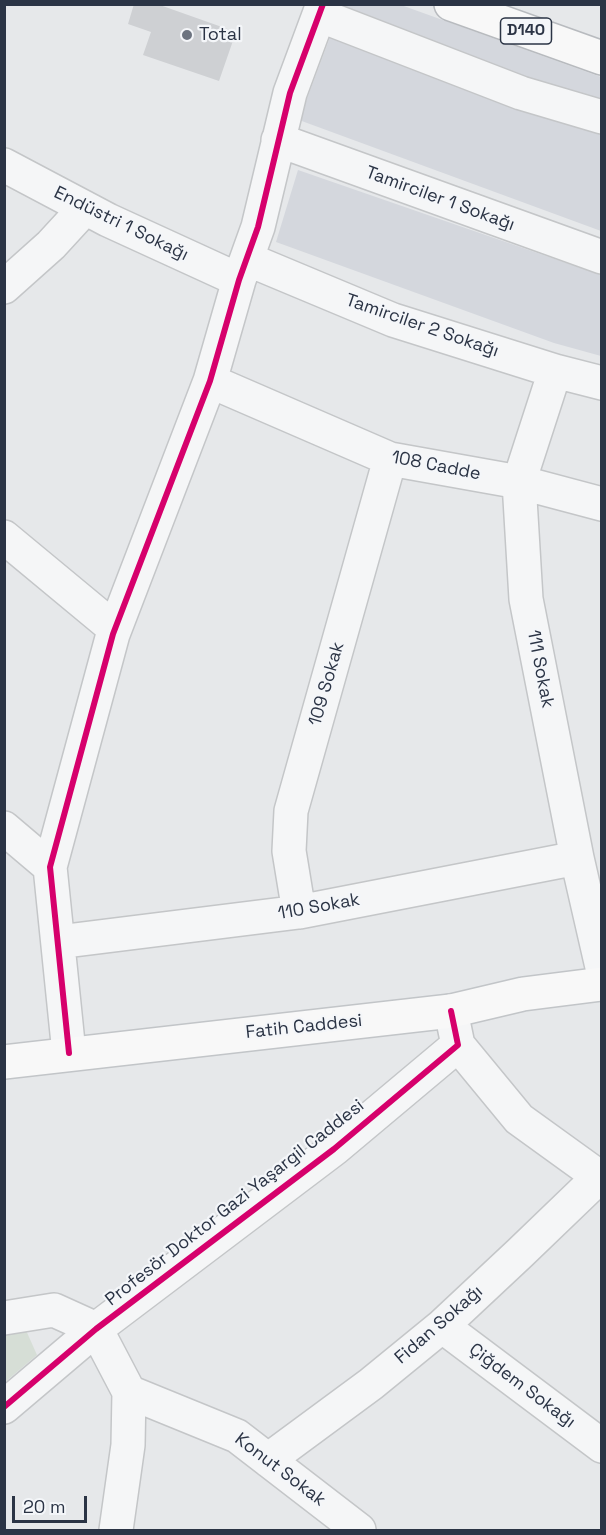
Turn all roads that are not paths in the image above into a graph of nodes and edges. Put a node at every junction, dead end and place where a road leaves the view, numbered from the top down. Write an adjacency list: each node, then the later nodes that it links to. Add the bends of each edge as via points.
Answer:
1 (452, 4): 3 (main road, D140)
2 (321, 10): 4 (street, via 521,93); 5 (street, via 290,93)
3 (602, 57)
4 (602, 117)
5 (278, 140): 8 (street, Tamirciler 1 Sokağı); 9 (street, via 258,227)
6 (4, 165): 7 (street, Endüstri 1 Sokağı)
7 (85, 208): 9 (street, Endüstri 1 Sokağı); 10 (street)
8 (602, 257)
9 (243, 269): 11 (street, Tamirciler 2 Sokağı); 12 (street)
10 (4, 287)
11 (555, 371): 13 (street, Tamirciler 2 Sokağı); 15 (street, 111 Sokak)
12 (210, 381): 14 (street, 108 Cadde); 18 (street)
13 (602, 383)
14 (390, 459): 15 (street, 108 Cadde); 22 (street, 109 Sokak, via 291,811 290,851)
15 (519, 482): 16 (street, 108 Cadde); 20 (street, 111 Sokak, via 526,599)
16 (602, 504)
17 (4, 537): 18 (street)
18 (115, 629): 21 (street)
19 (4, 828): 21 (street)
20 (578, 858): 22 (street, 110 Sokak); 24 (street, 111 Sokak)
21 (50, 867): 23 (street)
22 (299, 912): 23 (street, 110 Sokak)
23 (58, 942): 28 (street)
24 (602, 968)
25 (602, 984): 26 (main road, Fatih Caddesi, via 523,994)
26 (451, 1011): 27 (street); 28 (main road, Fatih Caddesi)
27 (458, 1045): 30 (street, via 519,1119); 33 (street, Profesör Doktor Gazi Yaşargil Caddesi, via 334,1149)
28 (69, 1053): 29 (main road, Fatih Caddesi)
29 (4, 1062)
30 (600, 1178): 32 (street, Fidan Sokağı)
31 (4, 1318): 33 (street, via 54,1310)
32 (442, 1326): 36 (street, Çiğdem Sokağı); 37 (street, Fidan Sokağı)
33 (96, 1329): 34 (street); 35 (street, Profesör Doktor Gazi Yaşargil Caddesi)
34 (129, 1392): 37 (street, Konut Sokak, via 237,1436); 38 (street, via 128,1445)
35 (4, 1407)
36 (602, 1446)
37 (268, 1460): 39 (street, Konut Sokak)
38 (116, 1530)
39 (359, 1530)

